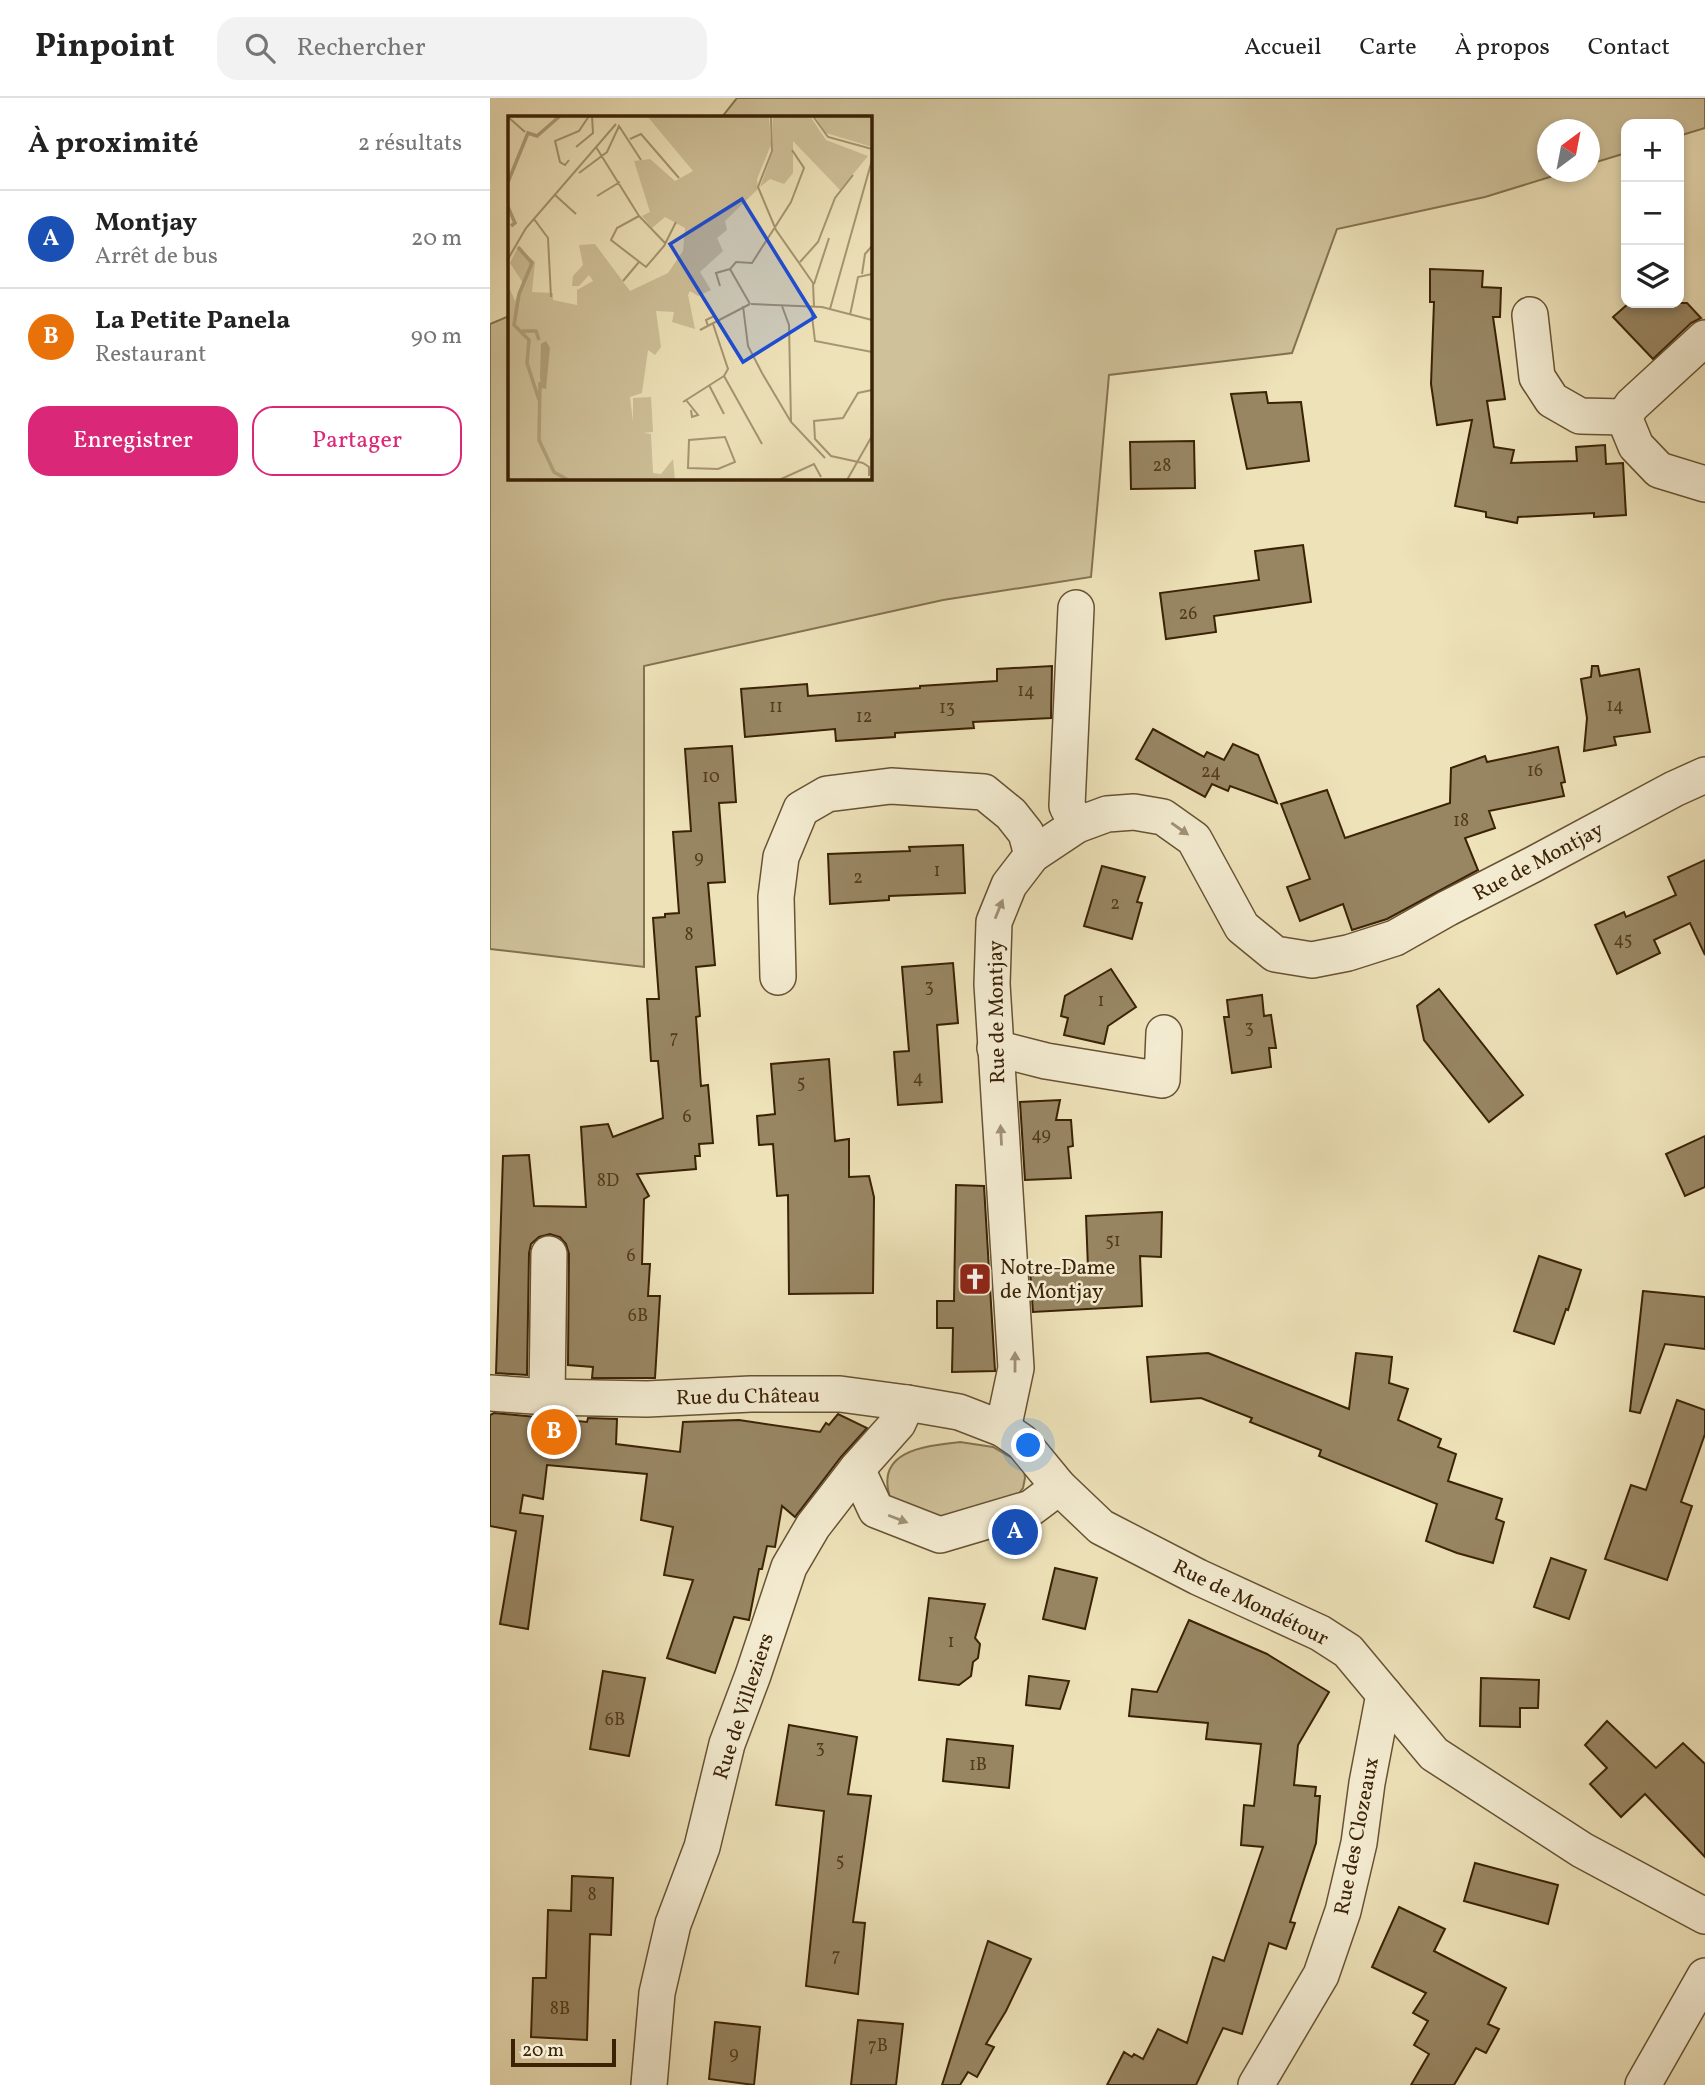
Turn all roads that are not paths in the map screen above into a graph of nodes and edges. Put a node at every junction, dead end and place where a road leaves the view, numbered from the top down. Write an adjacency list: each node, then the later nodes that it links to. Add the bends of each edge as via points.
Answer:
1 (1530, 315): 3 (street, via 1537,377 1552,400 1580,416)
2 (1705, 338): 3 (street)
3 (1624, 417): 4 (street, via 1636,446 1659,470)
4 (1705, 484)
5 (1076, 608): 7 (street, via 1067,806)
6 (1705, 775): 7 (street, Rue de Montjay, one-way to 6, via 1107,814 1163,817 1194,839 1242,927 1275,954 1312,960 1395,938)
7 (1077, 825): 8 (street, Rue de Montjay)
8 (1032, 855): 9 (street, via 1026,833 984,792 891,786 827,794 801,809 781,857 776,897); 11 (street, Rue de Montjay, one-way to 8, via 994,922 1009,886)
9 (778, 977)
10 (1164, 1033): 11 (street, via 1162,1080)
11 (995, 1048): 16 (street, Rue de Montjay, one-way to 11, via 1016,1368)
12 (549, 1254): 14 (street)
13 (490, 1393): 14 (street, Rue du Château)
14 (547, 1397): 15 (street, Rue du Château, via 840,1394)
15 (907, 1403): 16 (street, Rue du Château, via 959,1412); 17 (street, Rue de Villeziers, via 898,1423)
16 (1003, 1429): 18 (street, Rue de Mondétour, via 1022,1442)
17 (857, 1469): 18 (street, one-way to 18, via 876,1510 940,1535 1031,1508); 22 (street, Rue de Villeziers, via 813,1526 789,1567 727,1744 702,1847 673,1924 657,1993)
18 (1059, 1487): 19 (street, Rue de Mondétour, via 1101,1527 1320,1633 1348,1651)
19 (1384, 1694): 20 (street, Rue de Mondétour, via 1434,1754 1582,1850); 23 (street, Rue des Clozeaux, via 1343,1910 1321,1975)
20 (1705, 1916)
21 (1705, 1976): 24 (street)
22 (649, 2085)
23 (1256, 2085)
24 (1643, 2085)

